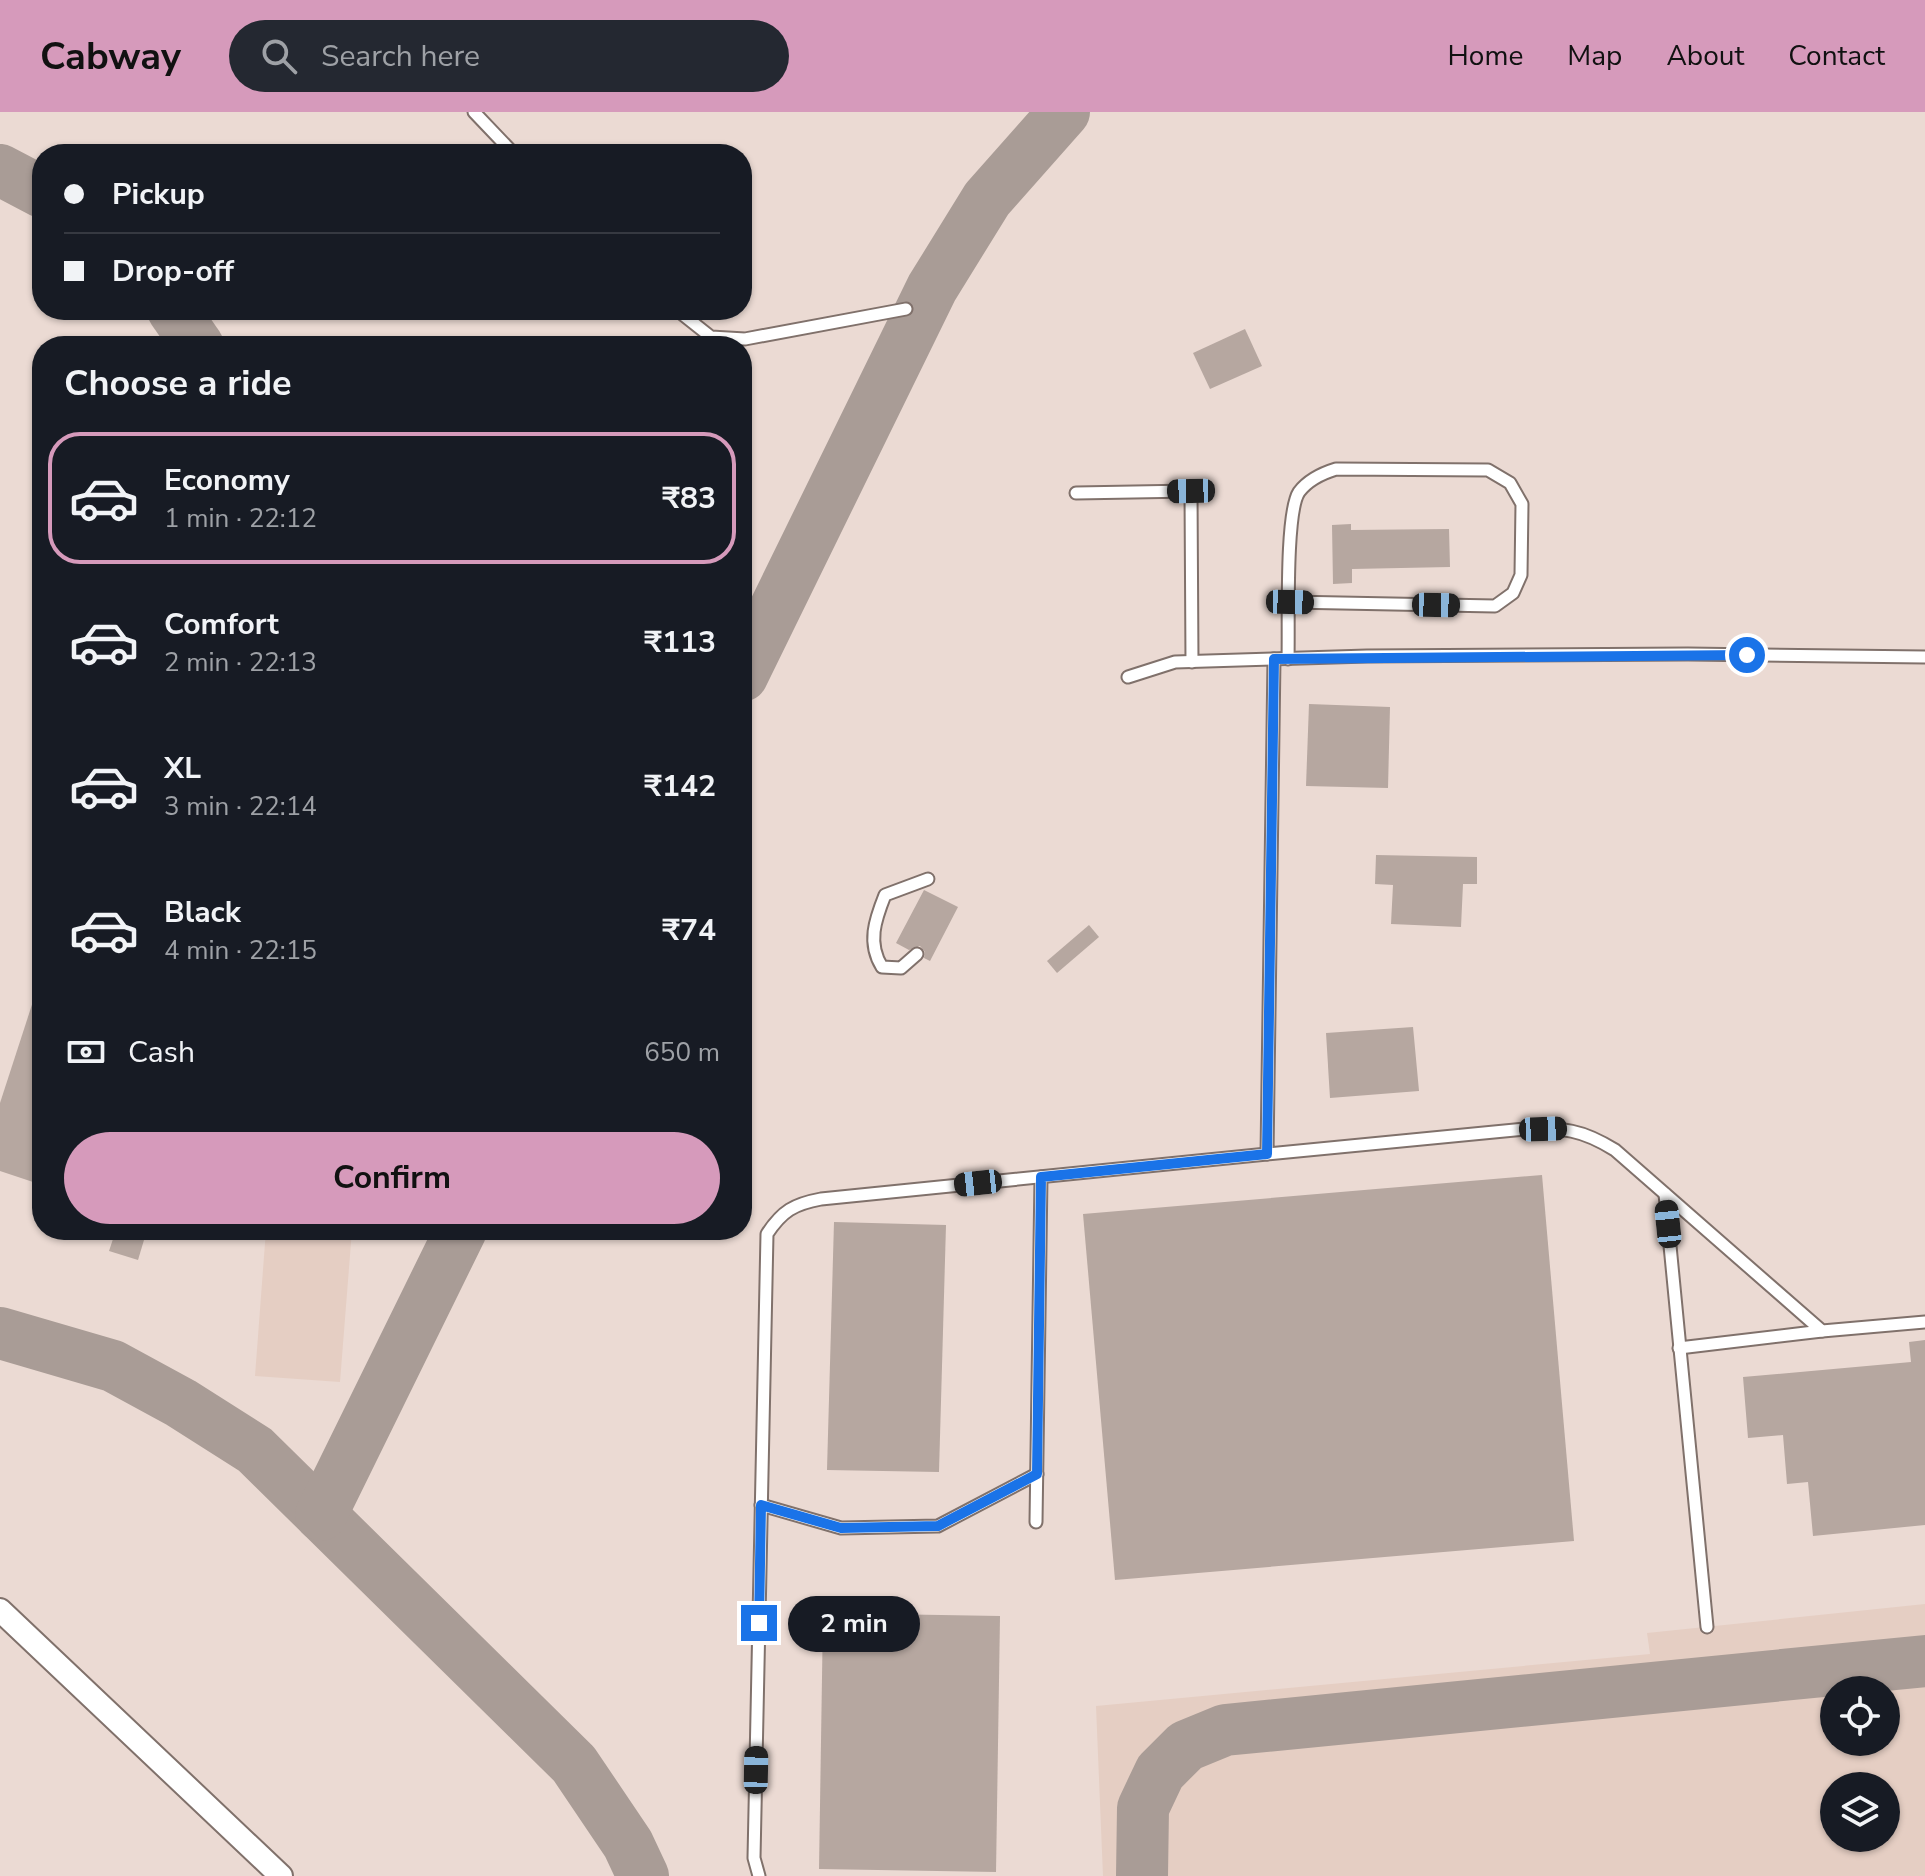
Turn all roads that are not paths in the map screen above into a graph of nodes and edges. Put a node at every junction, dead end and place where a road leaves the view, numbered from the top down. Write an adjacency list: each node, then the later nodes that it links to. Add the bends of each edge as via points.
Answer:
1 (474, 112): 2 (lane)
2 (504, 144)
3 (906, 309): 6 (lane)
4 (690, 320): 5 (lane)
5 (710, 336)
6 (752, 338)
7 (1076, 493): 12 (lane, via 1191,491)
8 (1290, 602): 8 (lane, via 1292,516 1299,493 1320,474 1336,469 1488,470 1510,483 1522,504 1521,575 1513,593 1495,606); 11 (lane)
9 (1925, 657): 11 (lane)
10 (1274, 659): 11 (lane); 12 (lane); 16 (lane)
11 (1288, 659)
12 (1192, 662): 13 (lane)
13 (1128, 677)
14 (928, 879): 15 (lane, via 885,895 872,934 882,967 901,968)
15 (917, 954)
16 (1267, 1154): 17 (lane); 18 (lane, via 1561,1128 1589,1133)
17 (1041, 1177): 22 (lane); 23 (lane, via 821,1199 781,1213 767,1234)
18 (1665, 1194): 20 (lane); 21 (lane)
19 (1925, 1322): 20 (lane)
20 (1822, 1331): 21 (lane)
21 (1679, 1348): 26 (lane)
22 (1037, 1474): 23 (lane, via 938,1526 841,1528); 24 (lane)
23 (761, 1505): 28 (lane, via 754,1858)
24 (1036, 1522)
25 (0, 1610): 27 (street)
26 (1707, 1627)
27 (281, 1876)
28 (759, 1876)

